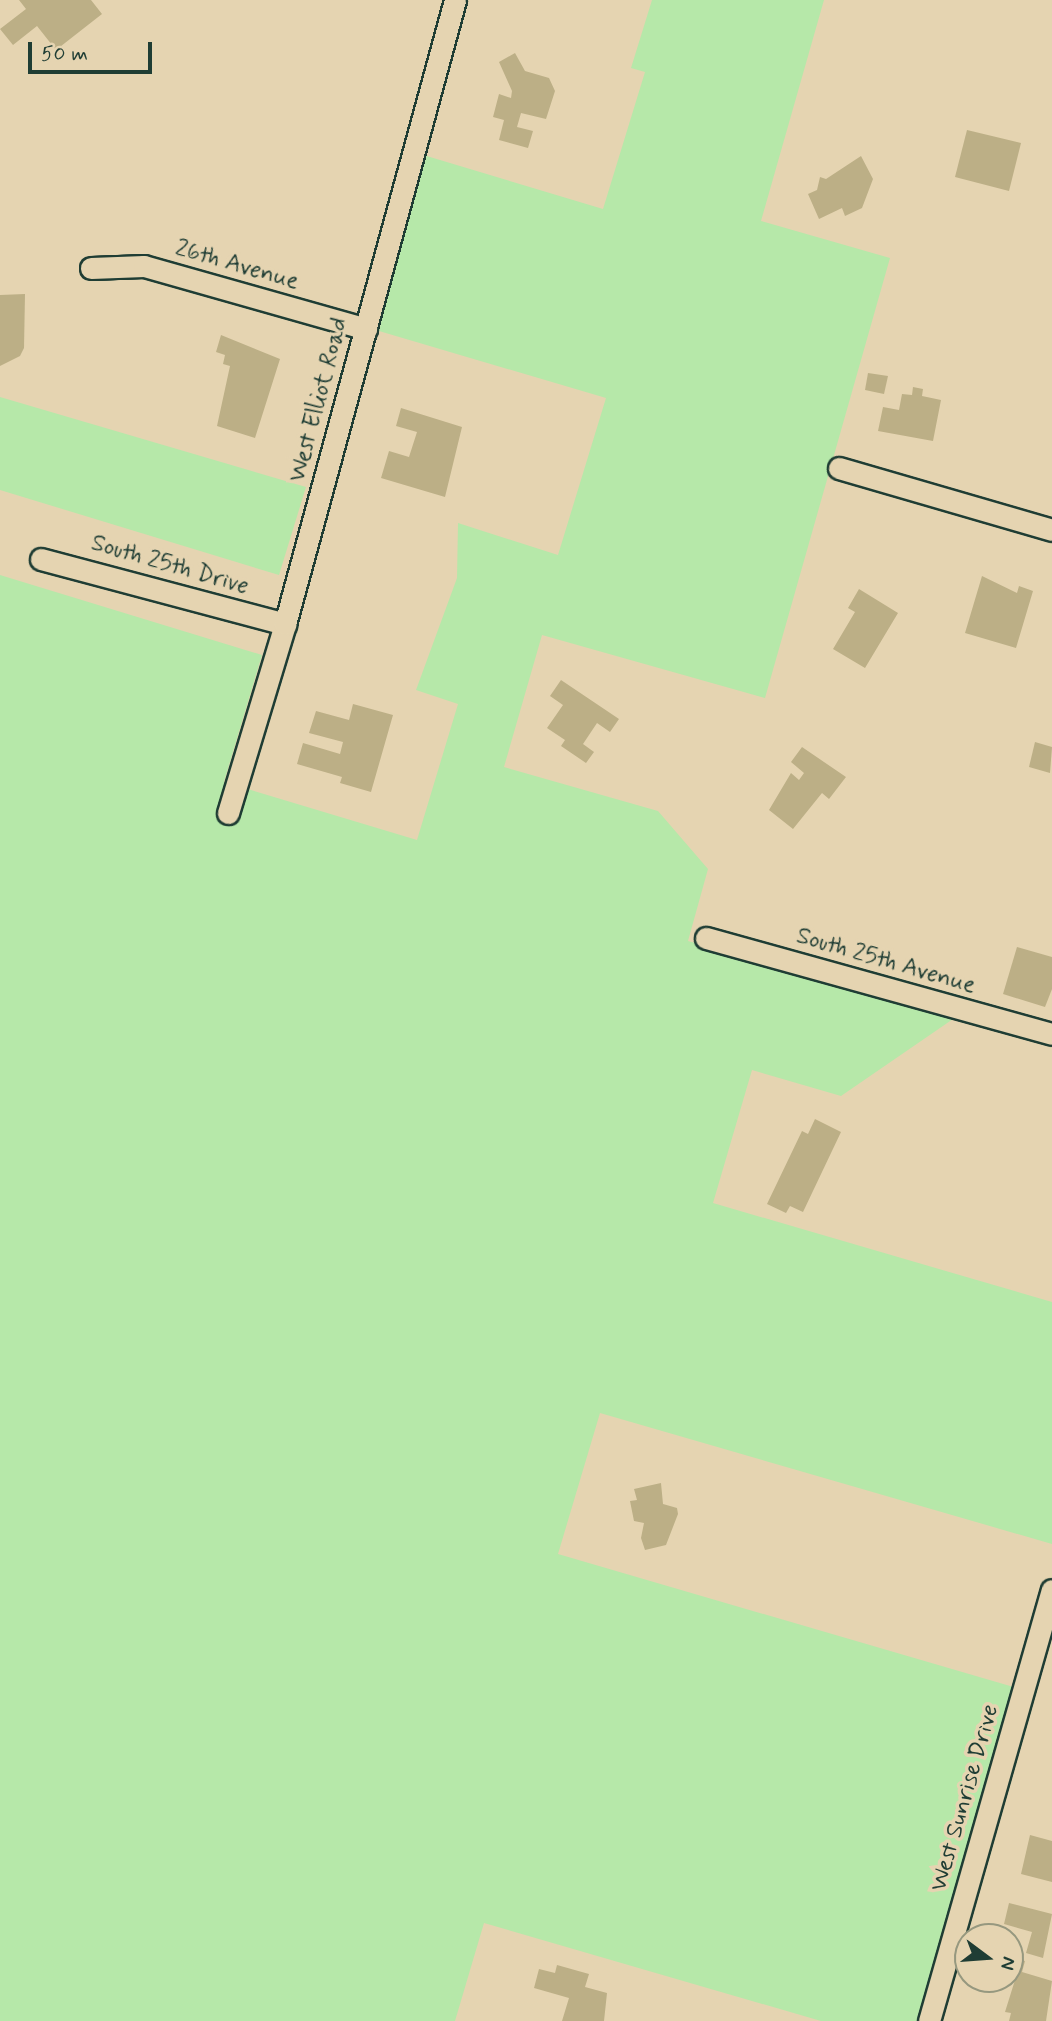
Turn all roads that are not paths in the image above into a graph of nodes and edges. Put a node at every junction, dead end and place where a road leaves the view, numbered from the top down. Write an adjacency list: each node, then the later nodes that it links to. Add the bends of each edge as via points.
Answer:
1 (455, 0): 3 (street, West Elliot Road)
2 (92, 268): 3 (street, 26th Avenue, via 144,266)
3 (366, 329): 7 (street, West Elliot Road)
4 (839, 468): 5 (street)
5 (1052, 530)
6 (41, 559): 7 (street, South 25th Drive)
7 (285, 624): 8 (street, West Elliot Road)
8 (228, 813)
9 (706, 938): 10 (street, South 25th Avenue)
10 (1052, 1034)
11 (1052, 1590): 12 (street, West Sunrise Drive)
12 (929, 2021)

